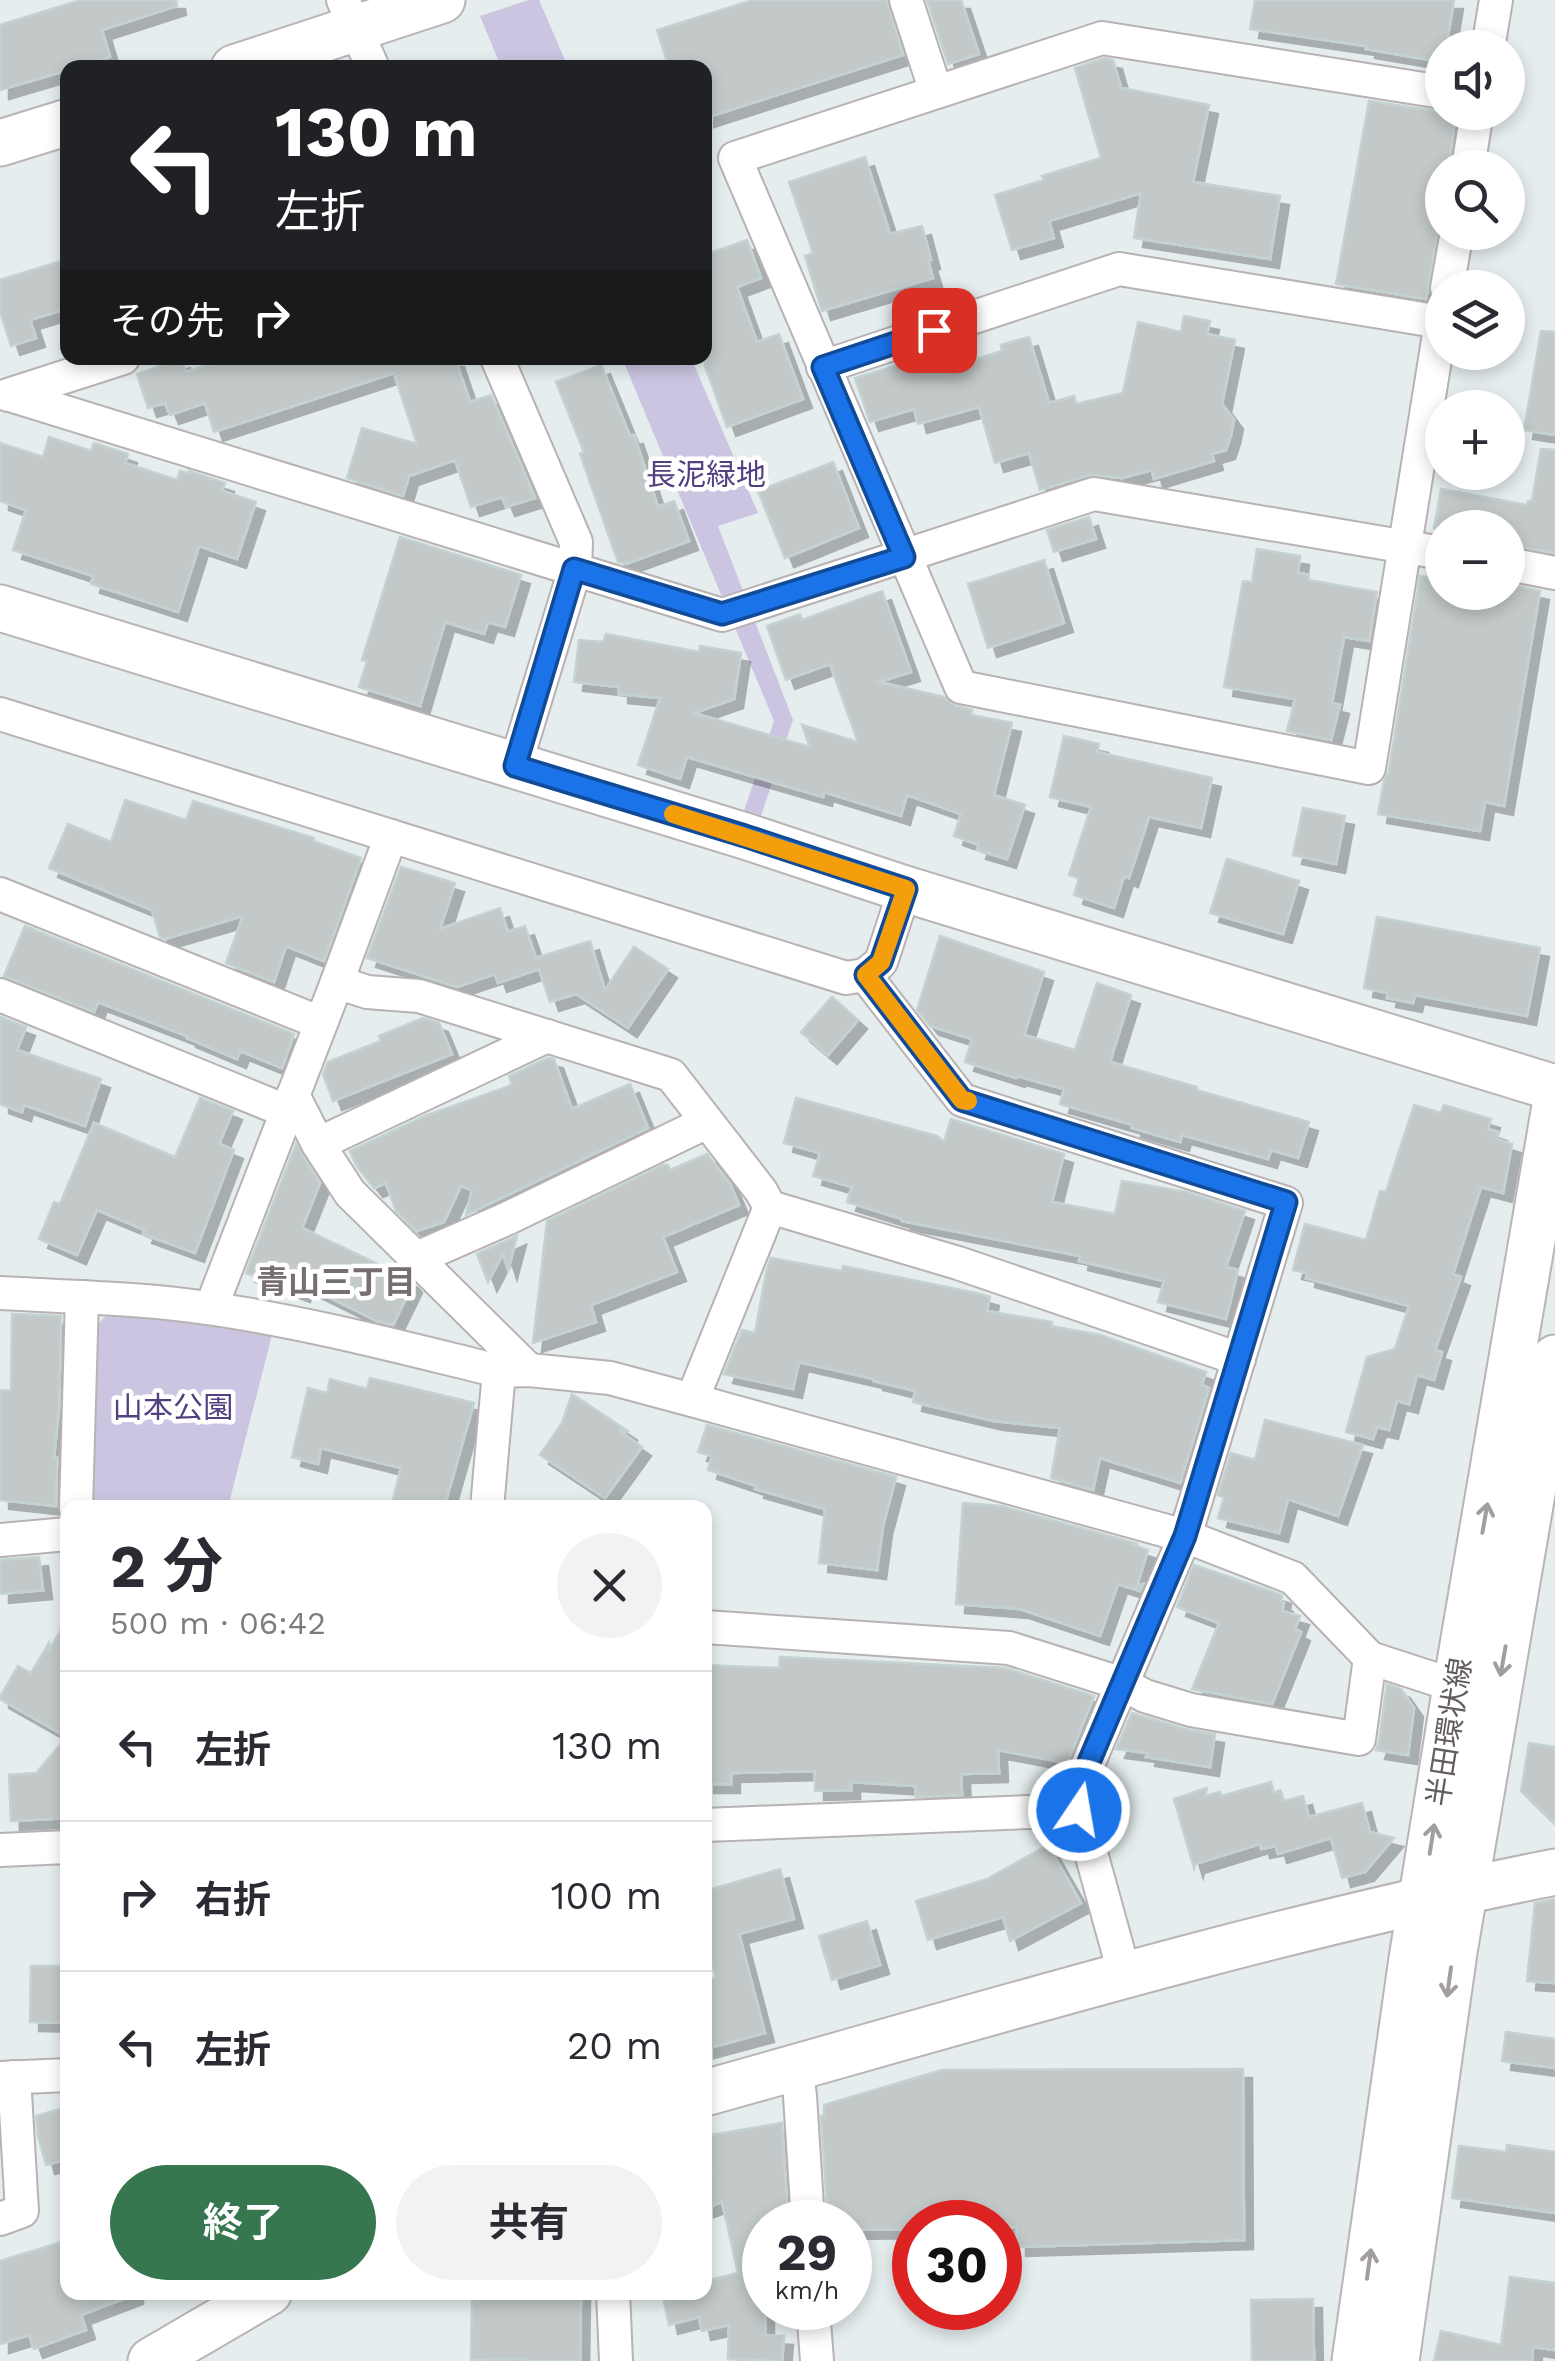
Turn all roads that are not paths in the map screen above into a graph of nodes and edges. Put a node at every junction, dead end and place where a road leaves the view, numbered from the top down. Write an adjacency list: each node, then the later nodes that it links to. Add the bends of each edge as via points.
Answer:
1 (442, 0): 5 (street)
2 (906, 0): 8 (street)
3 (1496, 0): 4 (street)
4 (1491, 30)
5 (357, 32): 6 (street)
6 (261, 60)
7 (1425, 89): 8 (street, via 1102,38)
8 (936, 92): 14 (street, via 734,158)
9 (60, 125): 10 (street)
10 (0, 144)
11 (1425, 315): 14 (street, via 1119,269)
12 (101, 365): 16 (street)
13 (499, 365): 21 (street, via 576,542)
14 (823, 367): 19 (street)
15 (1434, 370): 17 (street)
16 (5, 396): 21 (street)
17 (1406, 546): 18 (street); 19 (street, via 1094,494); 19 (street, via 1369,768 961,687)
18 (1425, 549)
19 (904, 557): 21 (street, via 722,614)
20 (1525, 567): 22 (street)
21 (574, 569): 25 (street)
22 (1555, 573)
23 (0, 608): 25 (street)
24 (0, 714): 26 (street)
25 (515, 766): 27 (street)
26 (391, 836): 29 (street, via 846,978); 30 (street)
27 (906, 889): 29 (street, via 881,962); 34 (street)
28 (0, 894): 32 (street)
29 (866, 975): 45 (street, via 962,1100 1286,1202)
30 (338, 982): 32 (street); 33 (street, via 419,996)
31 (0, 995): 35 (street)
32 (321, 1024): 35 (street)
33 (547, 1036): 37 (street, via 672,1075); 38 (street)
34 (1555, 1088)
35 (289, 1103): 38 (street); 43 (street)
36 (1555, 1106): 56 (street, 半田環状線, one-way to 36)
37 (707, 1122): 39 (street); 40 (street)
38 (318, 1144): 40 (street, via 350,1194)
39 (770, 1206): 45 (street); 47 (street)
40 (416, 1258): 46 (street)
41 (0, 1293): 42 (street)
42 (82, 1297): 43 (street); 48 (street)
43 (210, 1308): 46 (street)
44 (1555, 1358): 63 (street, 半田環状線, one-way to 63)
45 (1239, 1359): 51 (street)
46 (514, 1370): 47 (street, via 610,1378); 49 (street)
47 (692, 1400): 51 (street)
48 (76, 1500)
49 (489, 1500)
50 (60, 1535): 52 (street)
51 (1185, 1536): 54 (street, via 1292,1578); 55 (street)
52 (0, 1540)
53 (712, 1627): 55 (street, via 1009,1648)
54 (1370, 1658): 55 (street, via 1360,1740 1191,1710); 56 (street)
55 (1123, 1684): 57 (street, via 1075,1795)
56 (1456, 1686): 63 (street, 半田環状線, one-way to 56)
57 (1079, 1810): 58 (street); 64 (street)
58 (712, 1825)
59 (0, 1838): 61 (street)
60 (60, 1848): 61 (street)
61 (0, 1850)
62 (1555, 1872): 63 (street)
63 (1444, 1896): 64 (street); 77 (street, 半田環状線, one-way to 63, via 1412,1959); 78 (street, 半田環状線, one-way to 78, via 1454,1952)
64 (1125, 1976): 65 (street)
65 (796, 2067): 68 (street); 69 (street)
66 (60, 2075): 67 (street)
67 (7, 2077): 70 (street, via 22,2211)
68 (712, 2090)
69 (807, 2200)
70 (0, 2219)
71 (255, 2300): 74 (street)
72 (613, 2300): 75 (street)
73 (814, 2330): 76 (street)
74 (152, 2361)
75 (616, 2361)
76 (816, 2361)
77 (1355, 2361)
78 (1396, 2361)

